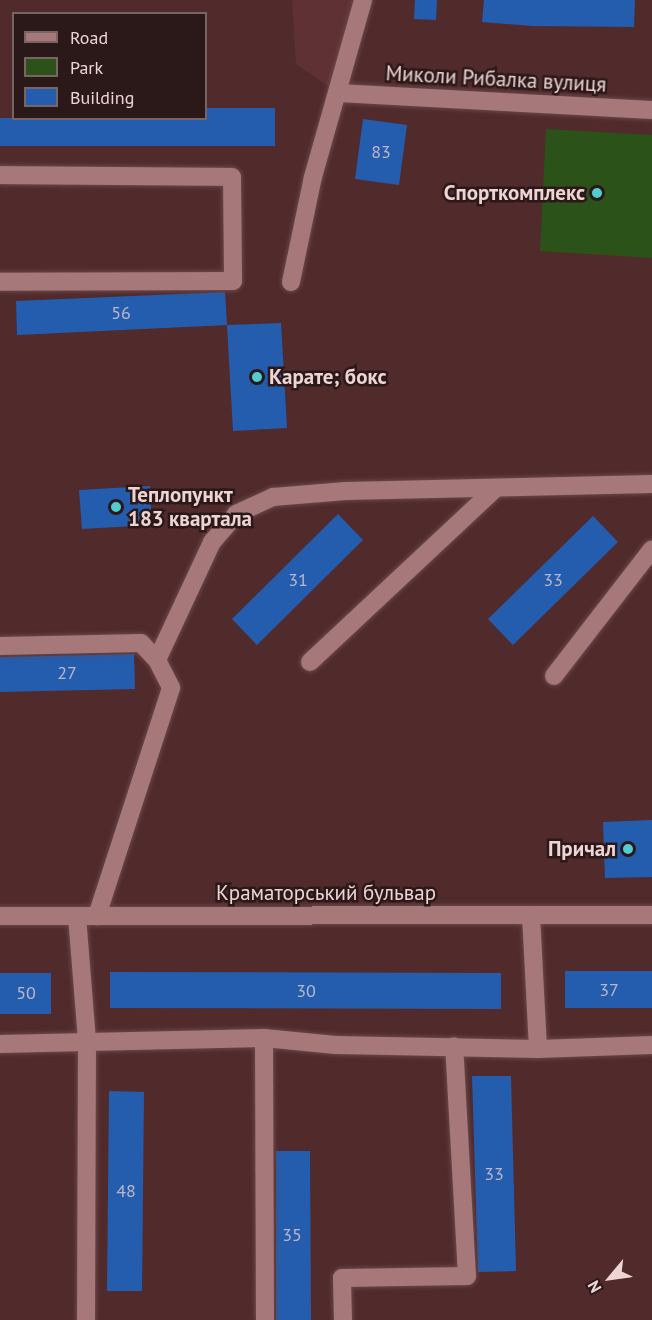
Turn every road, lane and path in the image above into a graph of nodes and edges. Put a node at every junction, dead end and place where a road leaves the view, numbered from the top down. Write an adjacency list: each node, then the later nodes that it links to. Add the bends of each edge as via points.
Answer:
1 (363, 0): 2 (street)
2 (338, 93): 3 (street, Миколи Рибалка вулиця); 6 (street, via 314,177)
3 (652, 110)
4 (0, 175): 5 (street, via 232,177 233,281)
5 (0, 282)
6 (291, 282)
7 (652, 484): 8 (street)
8 (495, 489): 11 (street, via 346,491 273,497 236,514 212,542); 12 (street)
9 (652, 549): 13 (street)
10 (0, 646): 11 (street, via 141,643)
11 (157, 660): 18 (street, via 171,688)
12 (310, 662)
13 (554, 676)
14 (531, 915): 15 (street, Краматорський бульвар); 18 (street, Краматорський бульвар); 24 (street)
15 (652, 915)
16 (0, 916): 17 (street, Краматорський бульвар)
17 (77, 916): 18 (street, Краматорський бульвар); 20 (street)
18 (97, 916)
19 (264, 1038): 20 (street); 23 (street, via 336,1045); 26 (street)
20 (87, 1041): 21 (street); 25 (street)
21 (0, 1044)
22 (652, 1045): 24 (street)
23 (454, 1046): 24 (street); 27 (street, via 467,1276 342,1278)
24 (538, 1049)
25 (87, 1320)
26 (265, 1320)
27 (343, 1320)

